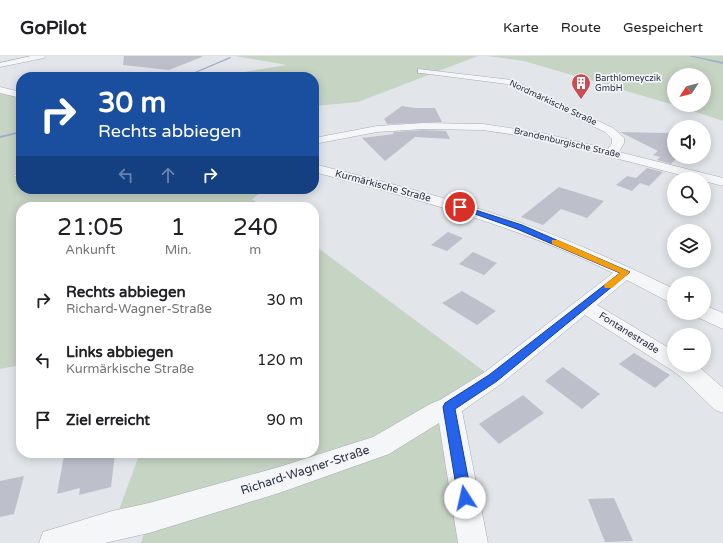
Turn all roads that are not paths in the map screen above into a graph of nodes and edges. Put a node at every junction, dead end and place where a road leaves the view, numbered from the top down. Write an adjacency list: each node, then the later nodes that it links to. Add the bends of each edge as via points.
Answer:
1 (41, 56): 2 (street)
2 (0, 65)
3 (421, 71): 7 (street, Nordmärkische Straße, via 493,79 518,85 609,130 618,138)
4 (0, 90): 5 (street)
5 (16, 95)
6 (319, 140): 7 (street, Brandenburgische Straße, via 377,129 462,127 542,136)
7 (612, 153): 9 (street, Brandenburgische Straße)
8 (319, 169): 10 (street, Kurmärkische Straße, via 468,210 520,227)
9 (723, 182)
10 (626, 272): 11 (street, Kurmärkische Straße); 12 (street, Richard-Wagner-Straße)
11 (667, 293)
12 (583, 305): 15 (street, Fontanestraße); 18 (street, Richard-Wagner-Straße, via 493,378)
13 (711, 316): 14 (street)
14 (723, 322)
15 (667, 358)
16 (690, 372): 17 (street)
17 (723, 404)
18 (449, 407): 19 (street, Richard-Wagner-Straße, via 380,446 272,482); 20 (street)
19 (54, 543)
20 (473, 543)

